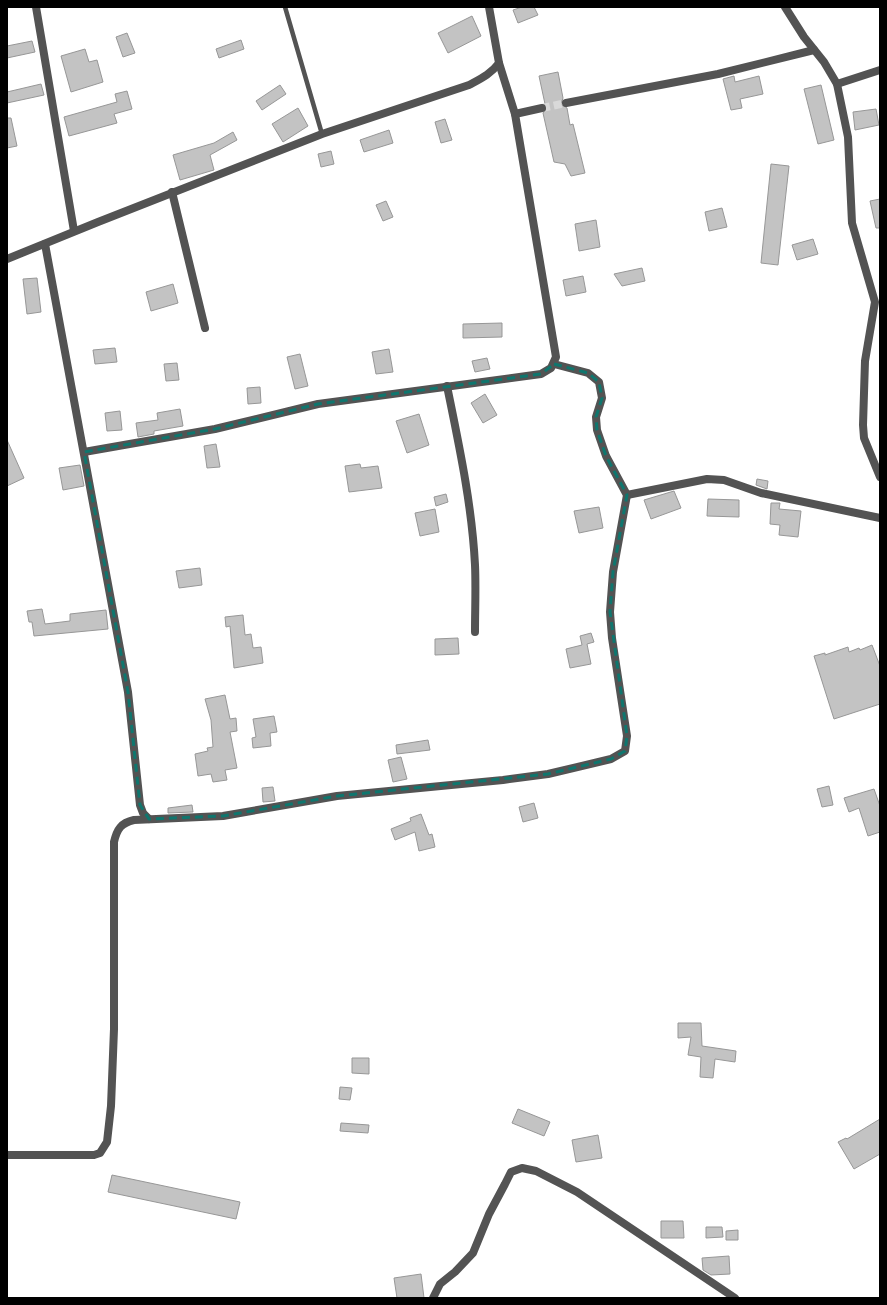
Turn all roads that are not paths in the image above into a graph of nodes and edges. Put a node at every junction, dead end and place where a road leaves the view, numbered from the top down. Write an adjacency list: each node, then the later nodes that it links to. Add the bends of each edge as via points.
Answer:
1 (36, 7): 14 (street)
2 (285, 7): 12 (lane)
3 (489, 7): 6 (street)
4 (785, 7): 5 (street)
5 (814, 50): 8 (street); 9 (street, via 718,74)
6 (499, 63): 11 (street); 12 (street, via 490,74 469,85)
7 (880, 70): 8 (street)
8 (837, 84): 21 (street, via 848,136 852,224 875,302 865,361 863,425 864,438)
9 (566, 103)
10 (542, 108): 11 (street)
11 (516, 114): 18 (street, via 556,357)
12 (322, 134): 13 (street)
13 (172, 192): 14 (street); 17 (street)
14 (74, 231): 15 (street)
15 (45, 244): 16 (street); 20 (street)
16 (7, 259)
17 (206, 328)
18 (554, 364): 19 (street, via 541,374); 22 (street, via 588,373 599,382 602,398 596,417 597,430 606,456)
19 (447, 386): 20 (street, via 318,404 215,429); 24 (street, via 462,455 469,509 475,565)
20 (84, 452): 25 (street, via 128,692 140,805)
21 (880, 477)
22 (627, 495): 23 (street, via 707,479 724,480 761,493); 25 (street, via 611,595 612,638 627,736 625,751 620,755 581,768 548,774 337,796 223,816)
23 (880, 518)
24 (474, 632)
25 (149, 819): 26 (street, via 121,825 114,842 113,1078 104,1148 94,1155)
26 (7, 1155)
27 (433, 1298): 28 (street, via 440,1284 473,1253 504,1184 511,1172 522,1168 536,1171 577,1192)
28 (735, 1298)

